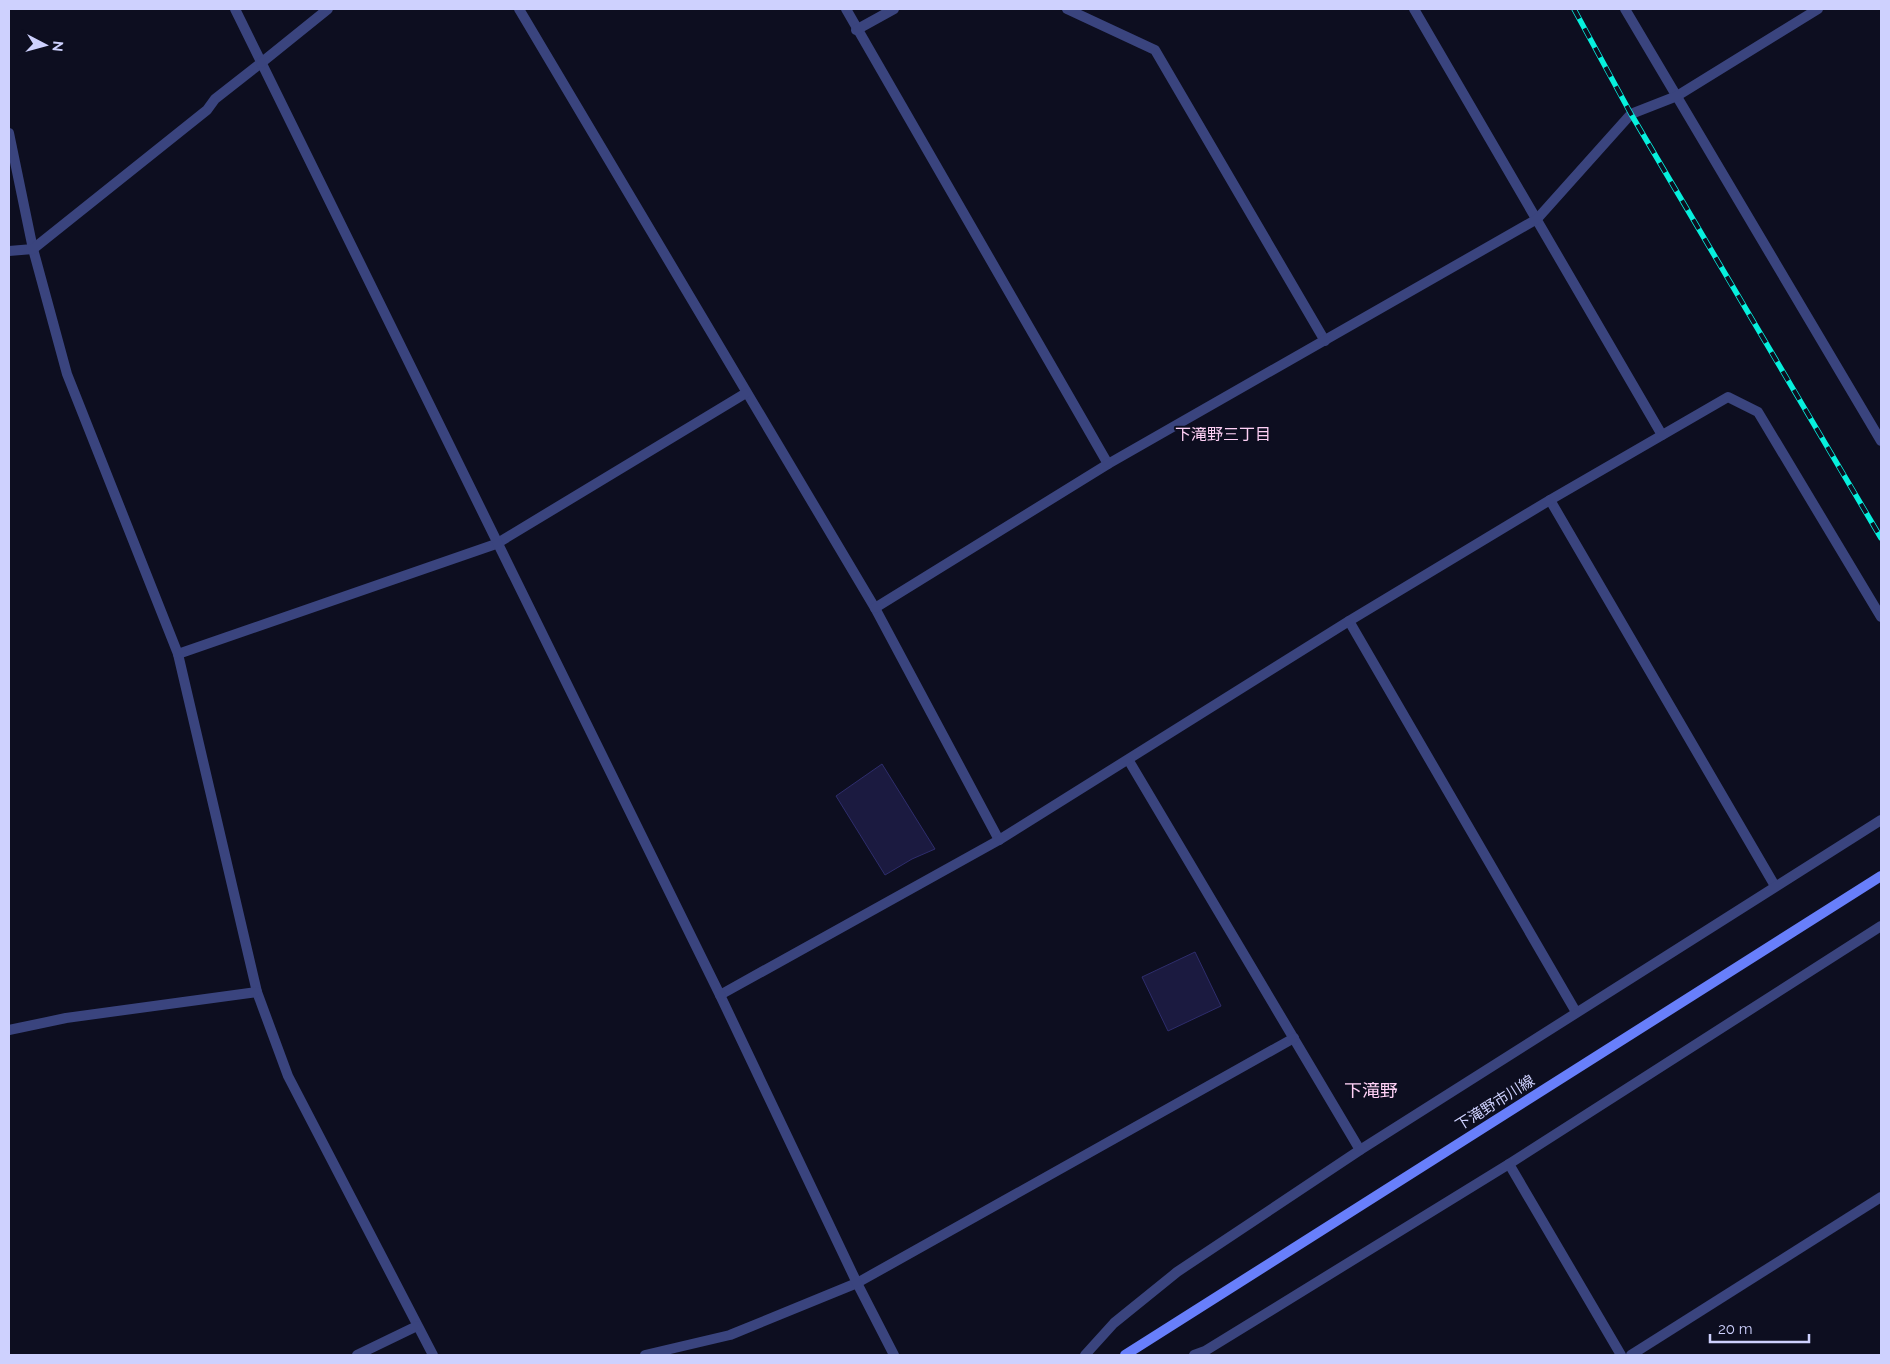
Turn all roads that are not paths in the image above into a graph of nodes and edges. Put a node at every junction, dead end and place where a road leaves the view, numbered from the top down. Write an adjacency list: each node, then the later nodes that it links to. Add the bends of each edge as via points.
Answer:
1 (235, 9): 11 (street)
2 (328, 9): 11 (street)
3 (519, 9): 18 (street)
4 (846, 9): 10 (street)
5 (894, 9): 10 (street)
6 (1067, 9): 17 (street, via 1155,50)
7 (1414, 9): 14 (street)
8 (1625, 9): 12 (street)
9 (1818, 9): 12 (street)
10 (856, 30): 21 (street)
11 (261, 63): 15 (street); 23 (street)
12 (1677, 96): 14 (street, via 1631,114); 20 (street)
13 (9, 133): 15 (street)
14 (1537, 219): 17 (street); 19 (street)
15 (33, 249): 16 (street); 27 (street, via 67,374)
16 (9, 251)
17 (1325, 341): 21 (street)
18 (746, 393): 23 (street); 24 (street)
19 (1662, 435): 22 (street); 25 (street, via 1728,397 1758,412)
20 (1881, 441)
21 (1108, 464): 24 (street)
22 (1550, 500): 26 (street); 32 (street)
23 (496, 544): 27 (street); 35 (street)
24 (875, 608): 30 (street)
25 (1881, 617)
26 (1349, 621): 28 (street); 36 (street)
27 (178, 654): 34 (street)
28 (1129, 761): 30 (street); 38 (street)
29 (1881, 820): 32 (street)
30 (999, 840): 35 (street)
31 (1881, 876): 49 (main road, 下滝野市川線)
32 (1774, 886): 36 (street)
33 (1881, 926): 40 (street)
34 (257, 992): 37 (street, via 66,1018); 43 (street, via 288,1076)
35 (720, 995): 42 (street)
36 (1576, 1012): 39 (street)
37 (9, 1030)
38 (1294, 1038): 39 (street); 42 (street)
39 (1360, 1150): 48 (street, via 1178,1272 1114,1323)
40 (1509, 1164): 50 (street); 51 (street)
41 (1881, 1197): 52 (street)
42 (857, 1284): 46 (street, via 730,1335); 47 (street)
43 (417, 1326): 44 (street); 45 (street)
44 (357, 1355)
45 (433, 1355)
46 (645, 1355)
47 (894, 1355)
48 (1085, 1355)
49 (1125, 1355)
50 (1194, 1355)
51 (1621, 1355)
52 (1631, 1355)

